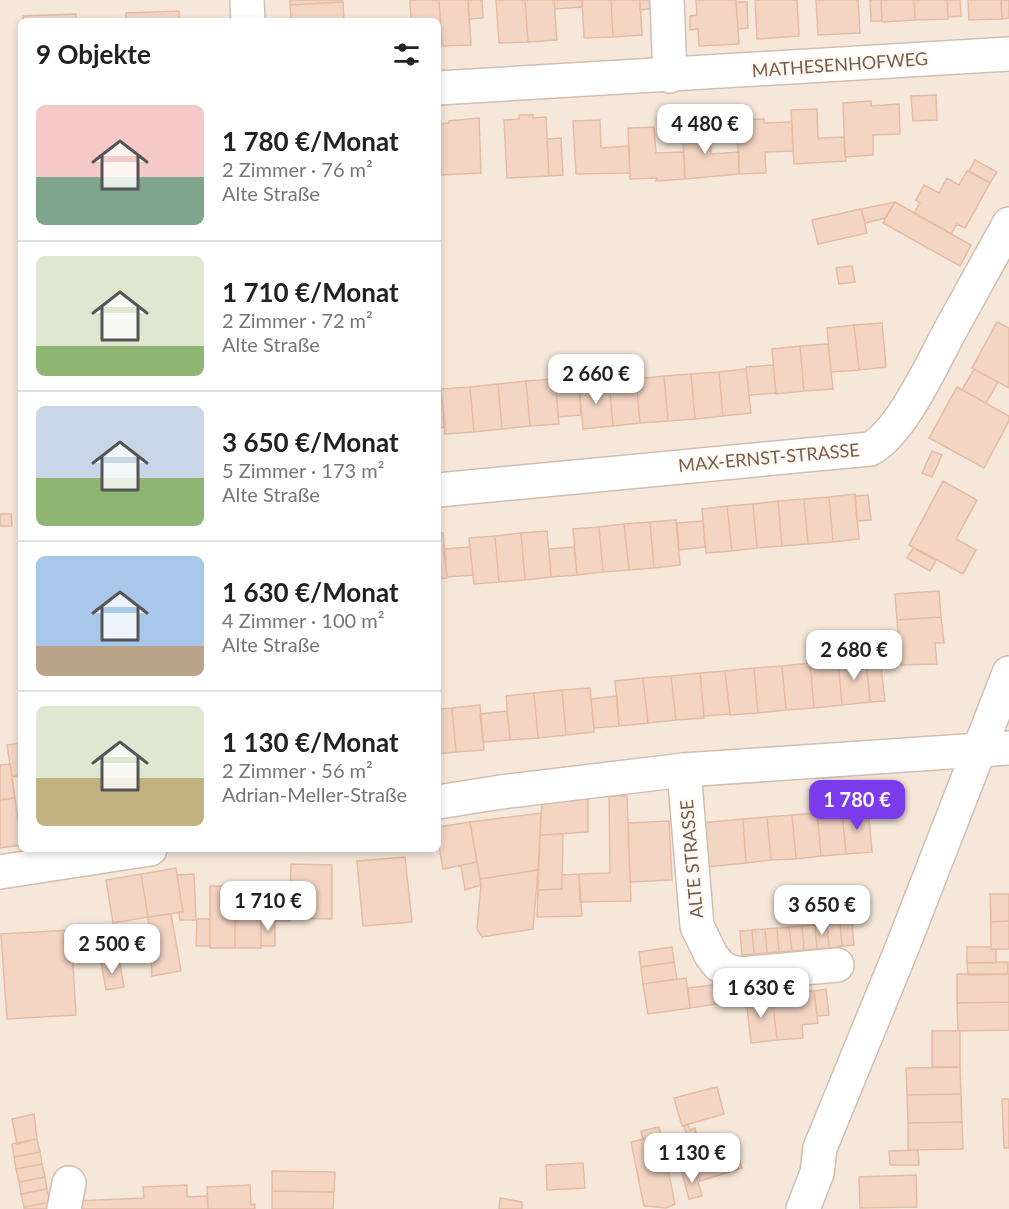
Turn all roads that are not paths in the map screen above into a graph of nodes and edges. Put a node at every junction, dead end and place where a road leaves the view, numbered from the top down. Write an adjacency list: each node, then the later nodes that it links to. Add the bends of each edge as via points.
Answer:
1 (247, 0): 3 (street)
2 (667, 0): 5 (street)
3 (248, 18)
4 (1009, 54): 5 (street, MATHESENHOFWEG)
5 (670, 76): 6 (street, MATHESENHOFWEG)
6 (441, 88)
7 (1009, 224): 8 (street, MAX-ERNST-STRASSE, via 914,396 890,433 870,449)
8 (441, 490)
9 (1009, 673): 10 (street)
10 (993, 750): 11 (street); 16 (street, via 900,955)
11 (684, 770): 12 (street); 15 (street, ALTE STRASSE, via 698,926 711,955 728,971 740,974)
12 (441, 802)
13 (130, 852): 14 (street)
14 (0, 872)
15 (837, 965)
16 (820, 1148): 17 (street, via 804,1167); 18 (street, via 817,1173)
17 (783, 1209)
18 (803, 1209)

